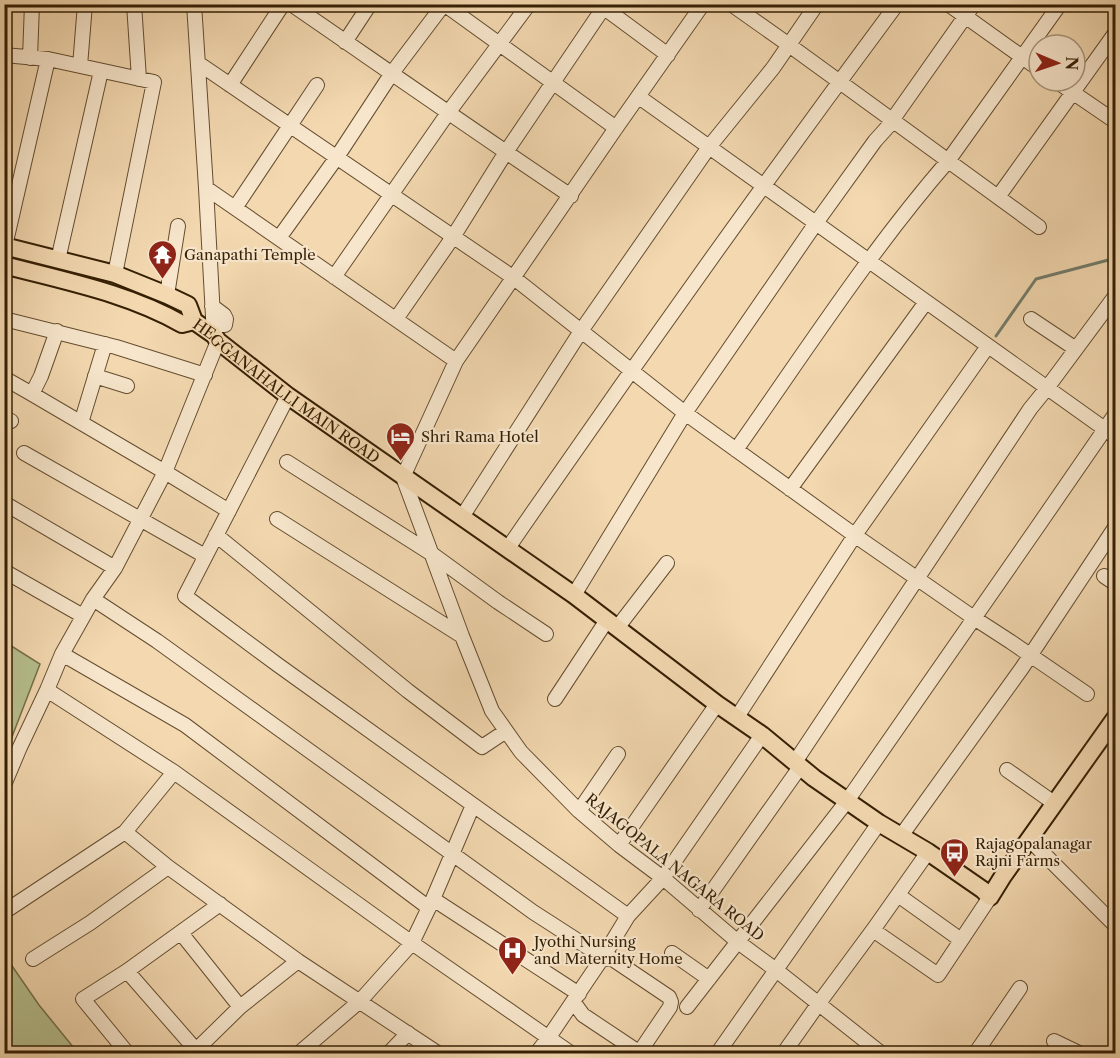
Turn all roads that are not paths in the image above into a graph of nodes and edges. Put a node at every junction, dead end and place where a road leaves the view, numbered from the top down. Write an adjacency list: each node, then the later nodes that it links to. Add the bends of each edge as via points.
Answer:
1 (32, 4): 25 (street)
2 (85, 4): 29 (street)
3 (134, 4): 33 (street)
4 (194, 4): 28 (street)
5 (283, 4): 36 (street)
6 (291, 4): 19 (street)
7 (370, 4): 19 (street)
8 (529, 4): 20 (street)
9 (703, 4): 23 (street)
10 (731, 4): 21 (street)
11 (817, 4): 21 (street)
12 (897, 4): 34 (street)
13 (948, 4): 17 (street)
14 (1060, 4): 24 (street)
15 (444, 5): 20 (street); 31 (street)
16 (602, 6): 23 (street); 35 (street)
17 (970, 10): 24 (street); 41 (street)
18 (1116, 32): 32 (street)
19 (345, 42): 31 (street)
20 (500, 45): 35 (street); 40 (street)
21 (789, 45): 34 (street); 45 (street)
22 (4, 55): 25 (street)
23 (668, 55): 39 (street)
24 (1022, 57): 27 (street); 48 (street)
25 (30, 58): 26 (street)
26 (48, 59): 29 (street); 60 (street)
27 (1027, 61)
28 (198, 63): 36 (street); 50 (street)
29 (80, 66): 30 (street)
30 (101, 71): 33 (street); 61 (street)
31 (392, 73): 40 (street); 47 (street)
32 (1087, 73)
33 (139, 80): 64 (street, via 154,82)
34 (839, 82): 41 (street); 49 (street)
35 (552, 83): 44 (street); 46 (street)
36 (230, 85): 43 (street)
37 (317, 85): 43 (street)
38 (1073, 93): 42 (street); 53 (street)
39 (639, 97): 44 (street); 45 (street)
40 (448, 113): 46 (street); 51 (street)
41 (893, 121): 48 (street); 55 (street)
42 (1116, 122)
43 (290, 126): 47 (street); 54 (street)
44 (616, 128): 52 (street)
45 (709, 147): 49 (street); 75 (street)
46 (506, 152): 52 (street); 58 (street)
47 (337, 158): 51 (street); 59 (street)
48 (948, 161): 53 (street); 62 (street)
49 (764, 186): 55 (street); 81 (street)
50 (206, 188): 54 (street); 76 (street, via 212,306)
51 (391, 195): 58 (street); 65 (street)
52 (571, 196): 66 (street)
53 (998, 197): 57 (street)
54 (235, 208): 59 (street)
55 (816, 224): 62 (street); 89 (street)
56 (178, 226): 67 (street)
57 (1039, 227)
58 (453, 237): 66 (street); 71 (street)
59 (279, 238): 65 (street)
60 (5, 246): 61 (main road, HEGGANAHALLI MAIN ROAD)
61 (58, 260): 64 (main road, HEGGANAHALLI MAIN ROAD)
62 (869, 261): 69 (street); 93 (street)
63 (4, 265): 73 (main road, via 112,294 162,312 182,324)
64 (115, 274): 67 (main road, HEGGANAHALLI MAIN ROAD)
65 (334, 276): 71 (street)
66 (514, 278): 75 (street); 80 (street)
67 (167, 295): 73 (main road, HEGGANAHALLI MAIN ROAD, via 188,305)
68 (1116, 295): 79 (street)
69 (926, 302): 78 (street); 98 (street)
70 (4, 319): 74 (street)
71 (396, 319): 80 (street)
72 (1031, 320): 79 (street)
73 (194, 321): 76 (main road, HEGGANAHALLI MAIN ROAD)
74 (57, 331): 77 (street); 87 (street)
75 (581, 331): 81 (street); 101 (street)
76 (219, 334): 82 (street); 88 (main road, HEGGANAHALLI MAIN ROAD)
77 (105, 344): 82 (street); 83 (street)
78 (988, 346): 86 (street); 106 (street)
79 (1076, 349): 86 (street)
80 (456, 361): 97 (street)
81 (632, 371): 89 (street); 107 (street)
82 (204, 375): 96 (street)
83 (95, 376): 85 (street); 91 (street)
84 (4, 378): 87 (street)
85 (127, 386)
86 (1047, 388): 92 (street); 113 (street)
87 (32, 393): 91 (street)
88 (288, 396): 97 (main road, HEGGANAHALLI MAIN ROAD); 100 (street)
89 (685, 412): 93 (street); 114 (street)
90 (1116, 413): 92 (street)
91 (81, 423): 96 (street)
92 (1110, 433): 117 (street)
93 (736, 450): 98 (street)
94 (24, 453): 102 (street)
95 (287, 462): 108 (street)
96 (165, 472): 100 (street); 102 (street)
97 (403, 477): 101 (main road, HEGGANAHALLI MAIN ROAD); 108 (street, RAJAGOPALA NAGARA ROAD)
98 (790, 489): 106 (street)
99 (4, 503): 111 (street)
100 (229, 511): 105 (street)
101 (462, 517): 107 (main road, HEGGANAHALLI MAIN ROAD)
102 (140, 518): 109 (street); 111 (street)
103 (277, 519): 120 (street)
104 (1116, 526): 122 (street)
105 (216, 535): 109 (street); 129 (street, via 482,747)
106 (855, 535): 113 (street); 127 (street)
107 (508, 548): 114 (main road, HEGGANAHALLI MAIN ROAD)
108 (432, 554): 119 (street); 120 (street, RAJAGOPALA NAGARA ROAD)
109 (205, 556): 138 (street, via 185,596)
110 (667, 563): 118 (street)
111 (115, 568): 115 (street)
112 (4, 571): 116 (street)
113 (917, 578): 117 (street); 132 (street)
114 (574, 595): 118 (main road, HEGGANAHALLI MAIN ROAD)
115 (93, 600): 116 (street); 146 (street, via 157,641)
116 (83, 616): 121 (street)
117 (974, 618): 122 (street); 136 (street)
118 (612, 624): 125 (street); 126 (main road, HEGGANAHALLI MAIN ROAD)
119 (546, 634)
120 (462, 636): 129 (street, RAJAGOPALA NAGARA ROAD, via 492,711)
121 (62, 654): 123 (street); 152 (street, via 185,724)
122 (1030, 655): 124 (street); 142 (street)
123 (47, 690): 134 (street); 135 (street)
124 (1087, 694)
125 (555, 699)
126 (717, 704): 127 (main road, HEGGANAHALLI MAIN ROAD); 144 (street)
127 (737, 717): 130 (main road, HEGGANAHALLI MAIN ROAD)
128 (1116, 717): 137 (main road)
129 (506, 730): 139 (street, RAJAGOPALA NAGARA ROAD, via 521,752)
130 (762, 735): 132 (main road, HEGGANAHALLI MAIN ROAD); 148 (street)
131 (618, 754): 139 (street)
132 (798, 765): 136 (main road, HEGGANAHALLI MAIN ROAD); 153 (street)
133 (1007, 770): 137 (street)
134 (174, 772): 141 (street); 161 (street)
135 (4, 785)
136 (847, 801): 140 (main road, HEGGANAHALLI MAIN ROAD); 160 (street)
137 (1054, 804): 143 (main road)
138 (473, 805): 146 (street); 155 (street)
139 (579, 811): 144 (street, RAJAGOPALA NAGARA ROAD)
140 (879, 823): 142 (main road, HEGGANAHALLI MAIN ROAD); 166 (street)
141 (125, 832): 147 (street); 154 (street)
142 (901, 836): 145 (main road, HEGGANAHALLI MAIN ROAD)
143 (1029, 839): 150 (main road); 156 (street)
144 (619, 845): 148 (street, RAJAGOPALA NAGARA ROAD)
145 (928, 852): 149 (street); 150 (main road, HEGGANAHALLI MAIN ROAD)
146 (453, 854): 152 (street); 163 (street, via 533,912)
147 (168, 867): 151 (street); 164 (street)
148 (663, 878): 153 (street, RAJAGOPALA NAGARA ROAD); 155 (street)
149 (898, 895): 157 (street); 159 (street)
150 (990, 897): 159 (street)
151 (220, 904): 158 (street); 165 (street)
152 (431, 904): 161 (street); 171 (street)
153 (699, 910): 160 (street, RAJAGOPALA NAGARA ROAD)
154 (4, 912)
155 (628, 916): 163 (street)
156 (1116, 926)
157 (873, 930): 159 (street, via 938,975); 172 (street)
158 (181, 933): 167 (street); 173 (street)
159 (962, 940)
160 (738, 942): 166 (street, RAJAGOPALA NAGARA ROAD); 168 (street)
161 (412, 943): 170 (street); 176 (street)
162 (672, 953): 168 (street)
163 (607, 958): 171 (street); 171 (street, via 671,1002 641,1050 633,1050 583,1015)
164 (33, 959)
165 (298, 962): 170 (street); 173 (street)
166 (776, 970): 172 (street, RAJAGOPALA NAGARA ROAD); 186 (street)
167 (127, 971): 179 (street); 180 (street, via 82,999)
168 (709, 979): 174 (street)
169 (1020, 988): 188 (street)
170 (360, 1001): 175 (street); 181 (street)
171 (576, 1002): 176 (street)
172 (819, 1003): 178 (street, RAJAGOPALA NAGARA ROAD); 187 (street)
173 (240, 1007): 179 (street)
174 (687, 1007)
175 (408, 1033): 182 (street); 183 (street)
176 (549, 1037): 184 (street); 185 (street)
177 (1054, 1041): 189 (street)
178 (873, 1051)
179 (194, 1052)
180 (128, 1053)
181 (298, 1053)
182 (388, 1053)
183 (439, 1053)
184 (537, 1053)
185 (572, 1053)
186 (717, 1053)
187 (783, 1053)
188 (975, 1053)
189 (1081, 1053)

